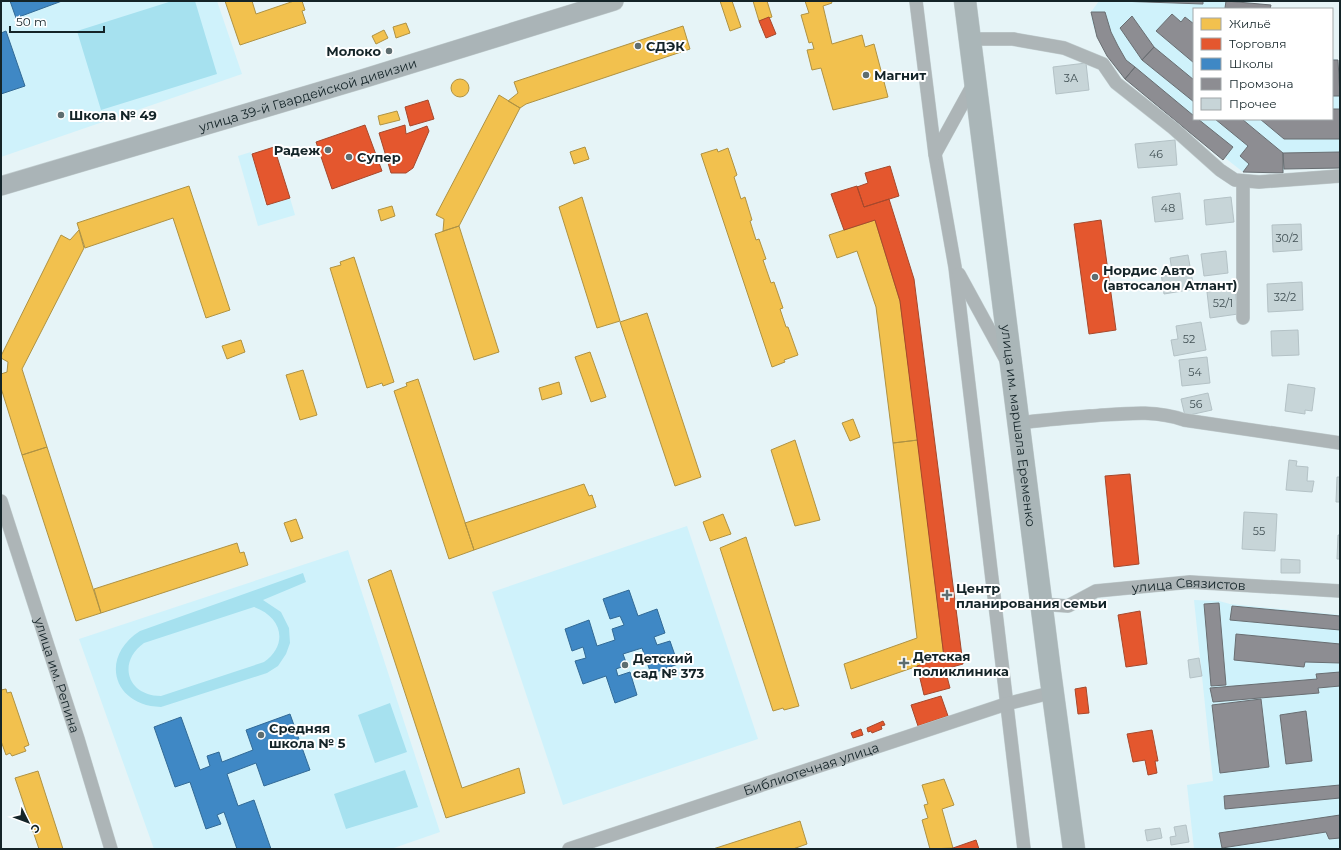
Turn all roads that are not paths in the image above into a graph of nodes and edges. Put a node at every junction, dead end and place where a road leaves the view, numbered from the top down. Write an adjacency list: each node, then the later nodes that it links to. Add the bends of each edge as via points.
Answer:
1 (614, 1): 9 (main road, улица 39-й Гвардейской дивизии, via 333,88)
2 (916, 1): 6 (street)
3 (965, 1): 4 (highway, улица им. маршала Еременко)
4 (970, 39): 5 (highway, улица им. маршала Еременко); 8 (street, via 1013,38 1064,48 1104,64 1116,82 1174,128 1220,170 1235,180)
5 (975, 82): 6 (street); 12 (highway, улица им. маршала Еременко)
6 (935, 154): 10 (street)
7 (1340, 176): 8 (street)
8 (1243, 181): 11 (street)
9 (1, 186)
10 (955, 267): 12 (street); 19 (street)
11 (1243, 318)
12 (1012, 371): 13 (highway, улица им. маршала Еременко)
13 (1019, 423): 14 (street, via 1154,413 1189,421); 17 (highway, улица им. маршала Еременко)
14 (1340, 443)
15 (1, 501): 20 (street, улица им. Репина)
16 (1340, 591): 17 (street, улица Связистов, via 1190,582 1096,591 1068,606)
17 (1041, 604): 18 (highway, улица им. маршала Еременко)
18 (1054, 692): 19 (street, Библиотечная улица); 23 (highway, улица им. маршала Еременко)
19 (1006, 704): 21 (street, Библиотечная улица); 22 (street)
20 (111, 849)
21 (569, 849)
22 (1024, 849)
23 (1074, 849)

